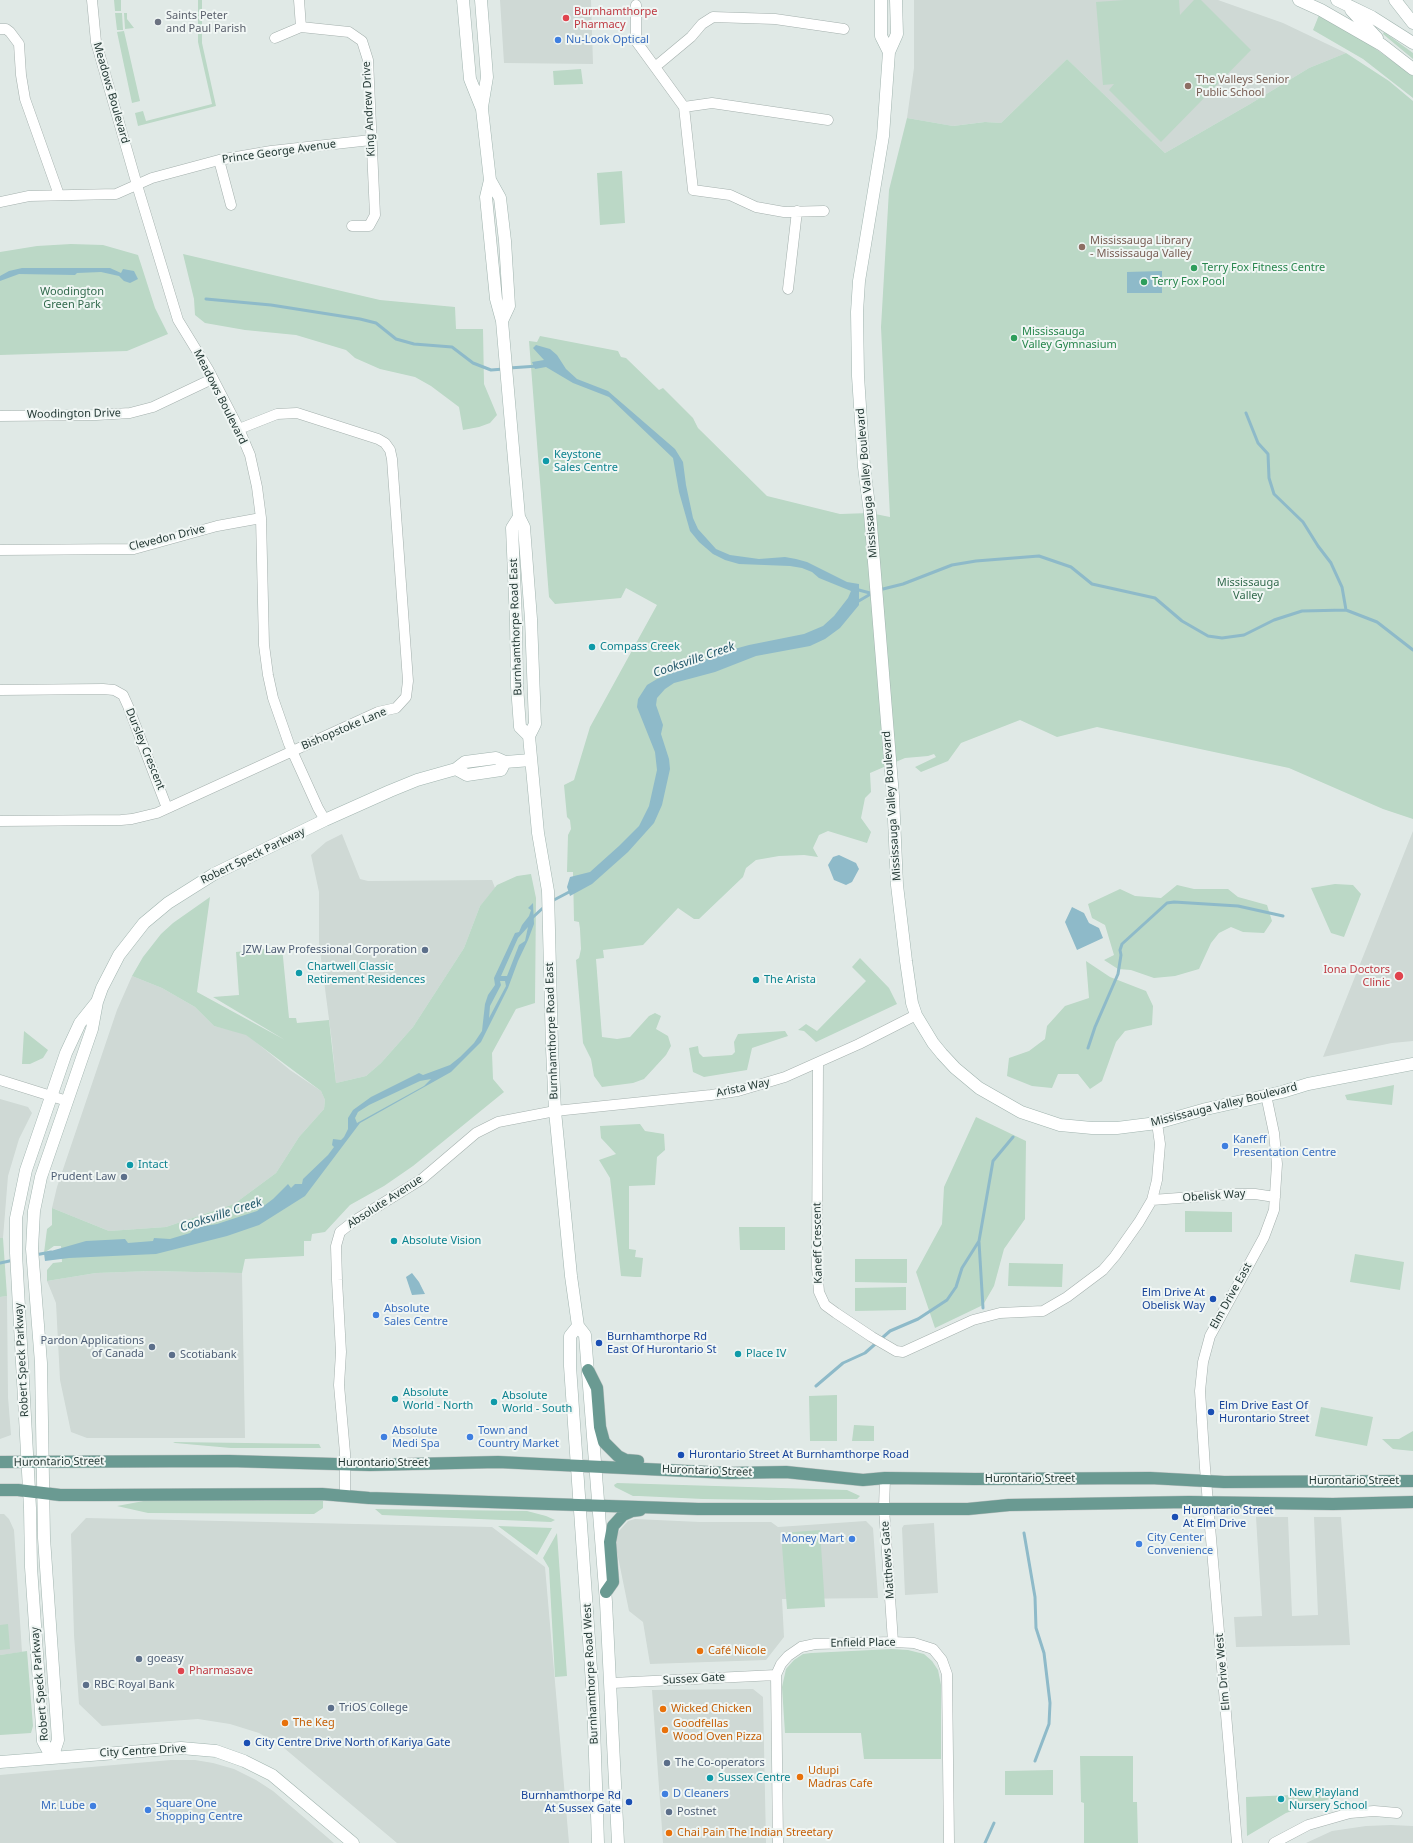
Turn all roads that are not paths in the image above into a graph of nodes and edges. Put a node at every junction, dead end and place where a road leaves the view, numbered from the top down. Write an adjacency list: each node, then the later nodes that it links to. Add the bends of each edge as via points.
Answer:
1 (92, 0): 26 (street, Meadows Boulevard, via 96,42)
2 (299, 0): 12 (street)
3 (463, 0): 22 (street, Burnhamthorpe Road East, via 470,79)
4 (481, 0): 22 (street, Burnhamthorpe Road East, via 487,77)
5 (881, 0): 18 (street, Mississauga Valley Boulevard, via 881,36)
6 (896, 0): 18 (street, Mississauga Valley Boulevard, via 896,34)
7 (1299, 0): 17 (street)
8 (1395, 0): 11 (street)
9 (1342, 2): 16 (street, via 1372,17); 17 (street, via 1373,32)
10 (636, 5): 19 (street, via 636,41)
11 (1413, 23)
12 (301, 27): 15 (street); 24 (street, King Andrew Drive, via 349,32 362,41 368,60)
13 (0, 29): 27 (street, via 10,32 19,44 25,99)
14 (844, 29): 19 (street, via 775,19 713,17 702,24)
15 (275, 38)
16 (1413, 44)
17 (1382, 45): 20 (street)
18 (889, 52): 46 (street, Mississauga Valley Boulevard, via 883,136 859,281 858,376 892,789 897,885 912,1003)
19 (656, 68): 21 (street)
20 (1413, 69)
21 (684, 107): 23 (street, via 712,103); 30 (street, via 693,190 730,195 756,207 784,212)
22 (482, 108): 41 (street, Burnhamthorpe Road East, via 490,180 486,197 496,300 502,321 519,518 512,528 520,726 529,736)
23 (828, 120)
24 (371, 140): 25 (street, Prince George Avenue, via 271,151); 32 (street, King Andrew Drive, via 375,215 369,226)
25 (219, 160): 26 (street, Prince George Avenue, via 159,176); 29 (street)
26 (137, 185): 27 (street, Prince George Avenue, via 116,194); 34 (street, Meadows Boulevard, via 178,320)
27 (58, 195): 28 (street, Prince George Avenue, via 29,196)
28 (0, 202)
29 (231, 205)
30 (797, 210): 31 (street); 33 (street)
31 (824, 210)
32 (352, 226)
33 (788, 289)
34 (212, 379): 35 (street, Woodington Drive, via 153,407 130,413); 36 (street, Meadows Boulevard)
35 (0, 416)
36 (239, 429): 37 (street, Meadows Boulevard, via 250,455); 40 (street, Bishopstoke Lane, via 277,414 297,413 378,439 390,450 392,459 408,681 406,697 396,708 378,712)
37 (261, 518): 38 (street, Clevedon Drive, via 217,526 134,548); 40 (street, Meadows Boulevard, via 264,645 268,675 280,720)
38 (0, 550)
39 (0, 690): 42 (street, Dursley Crescent, via 103,689 114,690 123,696)
40 (292, 751): 42 (street, Bishopstoke Lane); 43 (street, Meadows Boulevard)
41 (531, 760): 43 (street, Robert Speck Parkway, via 505,762 496,758 465,762 456,769 417,780); 53 (street, Burnhamthorpe Road East, via 538,832 548,891)
42 (167, 808): 44 (street, Bishopstoke Lane, via 132,819)
43 (325, 820): 45 (street, Robert Speck Parkway, via 209,876 168,903 144,923 119,955)
44 (0, 822)
45 (97, 1002): 51 (street, Robert Speck Parkway, via 80,1023 66,1053); 52 (street, Robert Speck Parkway, via 92,1029)
46 (916, 1015): 47 (street, Arista Way); 54 (street, Mississauga Valley Boulevard, via 933,1043 955,1068 979,1088 1021,1112 1060,1125 1092,1128)
47 (818, 1063): 53 (street, Arista Way, via 774,1082 738,1091); 56 (street, Kaneff Crescent, via 819,1292 825,1305 892,1349 903,1352 978,1319 1000,1313 1043,1311 1103,1270)
48 (1413, 1064): 50 (street, Mississauga Valley Boulevard, via 1331,1079)
49 (0, 1080): 51 (street)
50 (1266, 1095): 54 (street, Mississauga Valley Boulevard); 55 (street, Elm Drive East, via 1277,1164)
51 (51, 1097): 52 (street); 60 (street, Robert Speck Parkway, via 20,1191 16,1218)
52 (67, 1102): 61 (street, Robert Speck Parkway, via 41,1177 34,1211 32,1249 41,1362)
53 (555, 1111): 57 (street, Burnhamthorpe Road East); 62 (street, Absolute Avenue, via 498,1122 476,1133 422,1179 340,1232 336,1246 342,1352 339,1385)
54 (1157, 1123): 56 (street, Kaneff Crescent, via 1160,1144 1157,1180)
55 (1275, 1197): 56 (street, Obelisk Way, via 1233,1194); 68 (street, Elm Drive East, via 1274,1210 1264,1236 1210,1336 1202,1362 1200,1391)
56 (1152, 1200)
57 (578, 1326): 58 (street, Burnhamthorpe Road East, via 585,1334); 63 (street, via 570,1336)
58 (588, 1370): 64 (street, Burnhamthorpe Road East); 65 (main road, via 597,1388 601,1434 618,1456 626,1460 718,1465)
59 (0, 1462): 60 (main road, Hurontario Street)
60 (28, 1462): 61 (main road, Hurontario Street); 70 (street, Robert Speck Parkway)
61 (44, 1462): 62 (main road, Hurontario Street); 71 (street, Robert Speck Parkway)
62 (345, 1463): 63 (main road, Hurontario Street, via 370,1465 498,1462); 72 (street, Absolute Avenue)
63 (578, 1466): 64 (main road, Hurontario Street); 75 (street, Burnhamthorpe Road West)
64 (596, 1466): 65 (main road, Hurontario Street); 76 (street, Burnhamthorpe Road West)
65 (729, 1473): 66 (main road, Hurontario Street, via 786,1472 863,1480)
66 (884, 1478): 68 (main road, Hurontario Street, via 1150,1478); 77 (street, Matthews Gate)
67 (1413, 1481): 68 (main road, Hurontario Street)
68 (1206, 1482): 73 (street, Elm Drive East)
69 (0, 1490): 70 (main road, Hurontario Street)
70 (29, 1492): 71 (main road, Hurontario Street); 83 (street, Robert Speck Parkway, via 31,1567 43,1741)
71 (44, 1493): 72 (main road, Hurontario Street); 83 (street, Robert Speck Parkway, via 44,1538 58,1740)
72 (346, 1496): 75 (main road, Hurontario Street)
73 (1209, 1502): 74 (main road, Hurontario Street); 77 (main road, Hurontario Street, via 1009,1505 968,1509); 91 (street, Elm Drive West)
74 (1413, 1502)
75 (580, 1504): 76 (main road, Hurontario Street); 87 (street, Burnhamthorpe Road West, via 594,1705)
76 (599, 1505): 78 (main road, Hurontario Street); 79 (street, Burnhamthorpe Road West)
77 (884, 1508): 78 (main road, Hurontario Street); 80 (street, Matthews Gate)
78 (688, 1509): 79 (main road, via 632,1511 618,1520 611,1533 610,1542 613,1582)
79 (606, 1592): 82 (street, Burnhamthorpe Road West)
80 (893, 1642): 81 (street, Enfield Place, via 815,1644 801,1647 788,1656); 90 (street, Enfield Place, via 914,1643 933,1649 942,1660 947,1674)
81 (776, 1675): 82 (street, Sussex Gate); 89 (street)
82 (612, 1683): 88 (street, Burnhamthorpe Road West)
83 (52, 1758): 84 (street, City Centre Drive); 86 (street, City Centre Drive, via 181,1748 223,1753 272,1775)
84 (0, 1762)
85 (1397, 1813): 92 (street, via 1350,1812 1308,1826)
86 (352, 1843)
87 (598, 1843)
88 (618, 1843)
89 (778, 1843)
90 (949, 1843)
91 (1238, 1843)
92 (1274, 1843)

